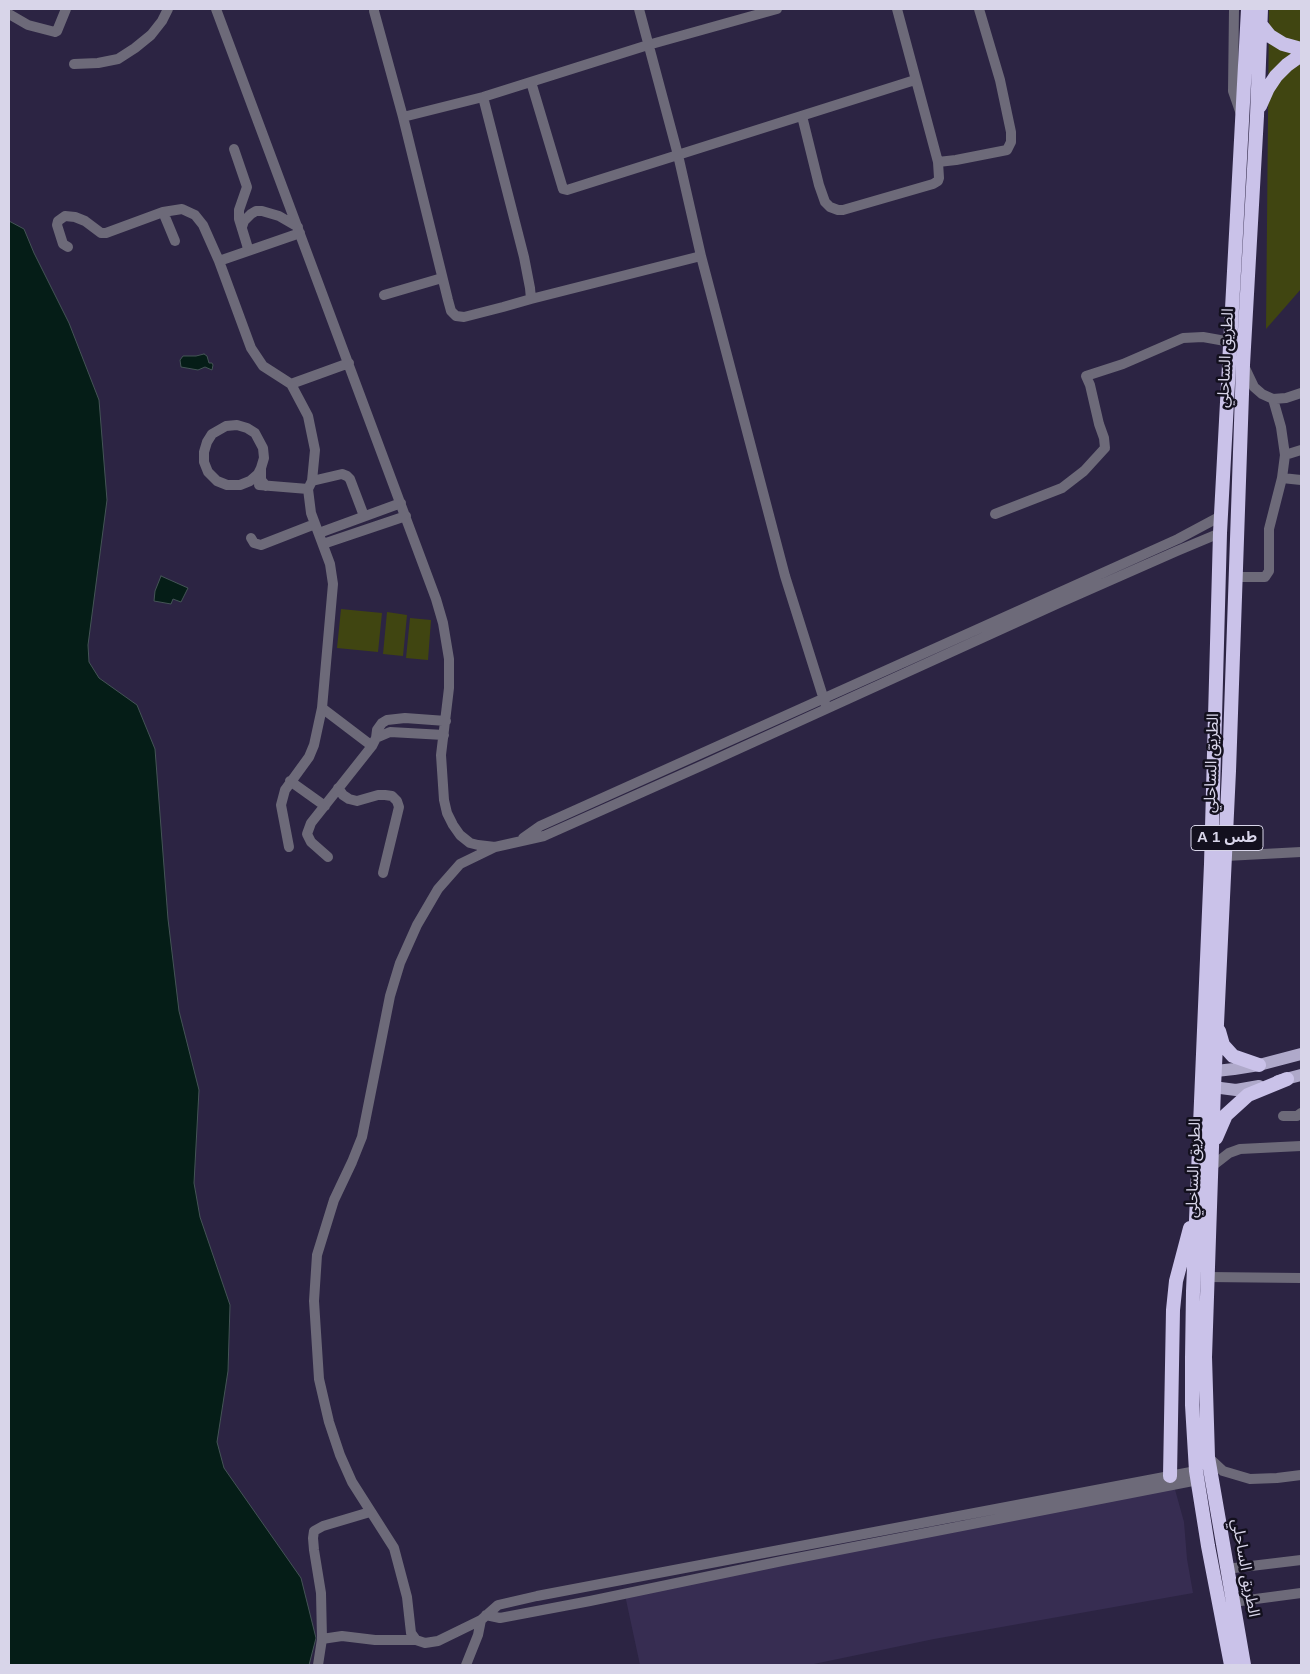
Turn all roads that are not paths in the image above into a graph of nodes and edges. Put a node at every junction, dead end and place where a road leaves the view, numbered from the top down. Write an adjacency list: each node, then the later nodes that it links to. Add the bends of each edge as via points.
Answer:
1 (66, 9): 13 (street, via 55,32 28,25)
2 (168, 9): 18 (street, via 151,35 118,59)
3 (216, 9): 31 (street)
4 (638, 9): 15 (street)
5 (777, 9): 15 (street)
6 (897, 9): 19 (street)
7 (979, 9): 28 (street, via 1000,80 1012,142 1007,150)
8 (1234, 9): 25 (street, via 1233,92)
9 (1248, 9): 25 (highway, الطريق الساحلي / A 1 طس)
10 (1252, 9): 14 (highway)
11 (1261, 9): 14 (highway, الطريق الساحلي / A 1 طس)
12 (374, 11): 24 (street)
13 (9, 14)
14 (1260, 25): 16 (highway, via 1283,44); 23 (highway, الطريق الساحلي / A 1 طس)
15 (648, 45): 20 (street); 27 (street)
16 (1301, 49)
17 (1301, 55): 23 (highway, via 1276,76)
18 (74, 64)
19 (915, 80): 22 (street); 28 (street)
20 (531, 82): 21 (street); 27 (street, via 563,189)
21 (483, 97): 24 (street); 39 (street, via 524,257)
22 (802, 116): 27 (street); 28 (street, via 819,184 830,207 843,210 933,184 939,178)
23 (1257, 116): 42 (highway, الطريق الساحلي / A 1 طس)
24 (403, 117): 37 (street)
25 (1242, 117): 40 (highway, الطريق الساحلي / A 1 طس)
26 (234, 149): 30 (street, via 247,188 239,210)
27 (678, 155): 35 (street)
28 (938, 162)
29 (163, 212): 32 (street); 33 (street, via 106,233 76,217 65,216 57,225 63,244); 36 (street, via 182,210 195,215 204,225)
30 (242, 227): 31 (street, via 250,214 262,211 279,216); 34 (street)
31 (299, 230): 34 (street); 41 (street)
32 (175, 241)
33 (68, 247)
34 (248, 252): 36 (street)
35 (701, 256): 39 (street); 64 (street, via 785,576)
36 (219, 262): 43 (street, via 251,348 263,366)
37 (442, 278): 38 (street); 39 (street, via 451,311 456,316 472,315)
38 (384, 295)
39 (531, 299)
40 (1231, 342): 55 (street, via 1183,338 1086,376 1106,448 1062,488); 58 (highway, الطريق الساحلي / A 1 طس)
41 (349, 363): 43 (street); 54 (street)
42 (1243, 365): 45 (street, via 1254,387); 63 (highway, الطريق الساحلي / A 1 طس)
43 (291, 384): 52 (street, via 308,416 316,450)
44 (1301, 393): 45 (street)
45 (1273, 399): 47 (street)
46 (1301, 450): 47 (street)
47 (1285, 455): 49 (street)
48 (261, 468): 51 (street, via 250,481); 51 (street, via 263,448 247,428 237,425 221,428 212,434 204,452 208,472 217,481); 53 (street)
49 (1282, 478): 50 (street); 63 (street, via 1269,529 1268,575)
50 (1301, 480)
51 (240, 485): 53 (street)
52 (310, 485): 53 (street); 56 (street, via 342,474 347,476); 59 (street, via 311,513)
53 (266, 486)
54 (401, 503): 56 (street); 57 (street)
55 (995, 514)
56 (364, 516): 59 (street)
57 (406, 516): 62 (street); 67 (street, via 446,637 449,688)
58 (1221, 516): 60 (highway, الطريق الساحلي / A 1 طس); 64 (street, via 1178,539)
59 (317, 528): 61 (street, via 261,545); 62 (street)
60 (1220, 534): 66 (street, via 1058,603); 85 (highway, الطريق الساحلي / A 1 طس)
61 (251, 538)
62 (323, 544): 65 (street, via 333,584)
63 (1235, 577): 79 (highway, الطريق الساحلي / A 1 طس)
64 (822, 698): 66 (street); 68 (street)
65 (322, 708): 71 (street); 72 (street, via 314,745)
66 (827, 709): 70 (street)
67 (446, 721): 69 (street); 71 (street, via 387,720 377,730)
68 (751, 731): 70 (street); 75 (street)
69 (444, 735): 71 (street, via 390,732); 77 (street, via 441,776 447,813 460,835 478,845)
70 (756, 741): 75 (street)
71 (374, 742): 73 (street)
72 (290, 781): 74 (street); 76 (street, via 282,805)
73 (338, 788): 74 (street); 81 (street, via 349,799 385,795 397,800 399,807)
74 (325, 806): 80 (street, via 311,823 307,834)
75 (587, 811): 77 (street, via 540,826 518,841)
76 (289, 847)
77 (495, 847): 100 (street, via 460,864 438,889 400,963 390,996 362,1137 334,1200 317,1256 314,1301 320,1379 340,1455)
78 (1301, 852): 79 (street)
79 (1226, 856): 82 (highway, الطريق الساحلي / A 1 طس)
80 (328, 858)
81 (383, 873)
82 (1217, 1016): 84 (highway, via 1220,1037 1227,1050 1233,1056); 85 (highway, الطريق الساحلي / A 1 طس)
83 (1301, 1054): 84 (main road)
84 (1259, 1065): 85 (main road)
85 (1209, 1070): 88 (highway, الطريق الساحلي / A 1 طس)
86 (1301, 1074): 87 (main road)
87 (1286, 1079): 88 (main road, via 1245,1089); 92 (highway, via 1248,1095 1226,1115)
88 (1208, 1086): 92 (highway, الطريق الساحلي / A 1 طس); 93 (highway, الطريق الساحلي / A 1 طس)
89 (1301, 1112): 90 (street, via 1297,1116)
90 (1283, 1116)
91 (1301, 1146): 92 (street, via 1240,1149)
92 (1211, 1161): 94 (highway, الطريق الساحلي / A 1 طس)
93 (1198, 1201): 98 (highway, via 1176,1281 1173,1310); 99 (highway, الطريق الساحلي / A 1 طس, via 1192,1358)
94 (1208, 1276): 95 (street); 96 (highway, الطريق الساحلي / A 1 طس, via 1205,1357)
95 (1301, 1278)
96 (1208, 1457): 97 (street, via 1223,1471 1250,1479); 104 (highway, الطريق الساحلي / A 1 طس)
97 (1301, 1475)
98 (1170, 1476): 99 (street); 101 (street)
99 (1197, 1476): 101 (street); 115 (highway, الطريق الساحلي / A 1 طس)
100 (370, 1512): 110 (street, via 323,1526 314,1532); 111 (street, via 394,1548 407,1597 411,1633)
101 (940, 1525): 102 (street)
102 (781, 1556): 105 (street); 107 (street)
103 (1301, 1560): 104 (street)
104 (1226, 1569): 108 (highway, الطريق الساحلي / A 1 طس)
105 (587, 1587): 107 (street); 109 (street, via 498,1605)
106 (1301, 1593): 108 (street)
107 (590, 1601): 109 (street, via 500,1618)
108 (1233, 1602): 112 (highway, الطريق الساحلي / A 1 طس)
109 (484, 1617): 111 (street, via 438,1641 425,1643); 114 (street)
110 (322, 1639): 111 (street, via 342,1636); 113 (street)
111 (416, 1640)
112 (1241, 1648): 116 (highway, الطريق الساحلي / A 1 طس); 117 (highway)
113 (318, 1665)
114 (466, 1665)
115 (1231, 1665)
116 (1244, 1665)
117 (1257, 1665)

